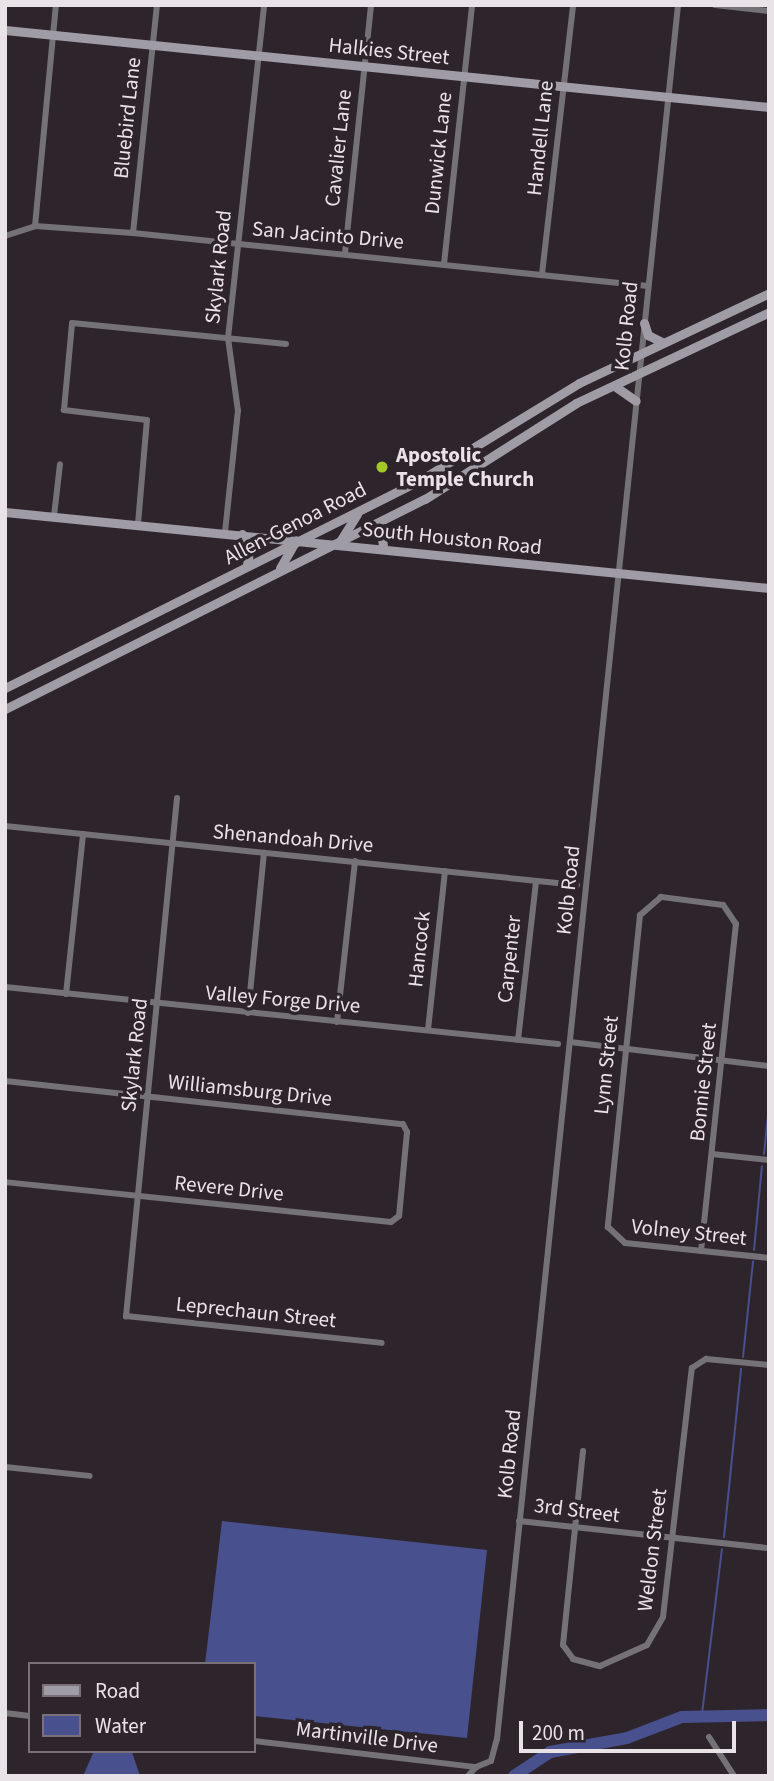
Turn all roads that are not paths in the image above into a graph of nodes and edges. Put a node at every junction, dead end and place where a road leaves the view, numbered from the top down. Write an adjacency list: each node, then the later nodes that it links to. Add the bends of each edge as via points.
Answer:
1 (56, 5): 11 (street)
2 (157, 5): 12 (street, Bluebird Lane)
3 (264, 5): 13 (street, Skylark Road)
4 (371, 5): 14 (street, Cavalier Lane)
5 (472, 5): 15 (street, Dunwick Lane)
6 (573, 5): 16 (street, Handell Lane)
7 (678, 5): 17 (street, Kolb Road)
8 (715, 5): 9 (street)
9 (769, 11)
10 (5, 30): 11 (main road, Halkies Street)
11 (52, 35): 12 (main road, Halkies Street); 19 (street)
12 (152, 45): 13 (main road, Halkies Street); 20 (street, Bluebird Lane)
13 (258, 56): 14 (main road, Halkies Street); 22 (street, Skylark Road)
14 (364, 66): 15 (main road, Halkies Street); 23 (street, Cavalier Lane)
15 (464, 76): 16 (main road, Halkies Street); 24 (street, Dunwick Lane)
16 (563, 86): 17 (main road, Halkies Street); 25 (street, Handell Lane)
17 (667, 97): 18 (main road, Halkies Street); 26 (street, Kolb Road)
18 (769, 107)
19 (35, 226): 20 (street, San Jacinto Drive); 21 (street, San Jacinto Drive)
20 (133, 233): 22 (street, San Jacinto Drive)
21 (5, 236)
22 (238, 244): 23 (street, San Jacinto Drive); 30 (street, Skylark Road)
23 (345, 253): 24 (street, San Jacinto Drive)
24 (444, 264): 25 (street, San Jacinto Drive)
25 (542, 274): 26 (street, San Jacinto Drive)
26 (648, 286): 29 (street, Kolb Road)
27 (769, 293): 31 (main road, Allen-Genoa Road)
28 (769, 312): 34 (main road, Allen-Genoa Road)
29 (644, 323): 31 (main road, via 648,335); 33 (street, Kolb Road)
30 (228, 338): 32 (street); 46 (street, via 78,321 70,326 64,410 143,418 149,424); 47 (street, Skylark Road, via 238,401)
31 (662, 342): 33 (main road, Allen-Genoa Road)
32 (286, 344)
33 (641, 353): 34 (street, Kolb Road); 37 (main road, Allen-Genoa Road)
34 (639, 375): 35 (main road, Allen-Genoa Road); 36 (street, Kolb Road)
35 (615, 387): 36 (main road, via 626,388); 38 (main road, Allen-Genoa Road)
36 (636, 401): 53 (street, Kolb Road)
37 (518, 419): 38 (main road); 40 (main road, Allen-Genoa Road)
38 (529, 434): 41 (main road, Allen-Genoa Road)
39 (60, 464): 44 (street)
40 (417, 482): 41 (main road); 42 (main road, Allen-Genoa Road)
41 (425, 499): 45 (main road, Allen-Genoa Road)
42 (363, 508): 49 (main road, Allen-Genoa Road); 50 (main road)
43 (5, 512): 44 (main road, South Houston Road)
44 (54, 516): 46 (main road, South Houston Road)
45 (380, 522): 50 (main road, Allen-Genoa Road); 51 (main road)
46 (138, 524): 47 (main road, South Houston Road)
47 (225, 532): 48 (main road, South Houston Road)
48 (242, 534): 49 (main road, South Houston Road); 52 (main road, via 250,546)
49 (296, 540): 50 (main road, South Houston Road); 52 (main road, Allen-Genoa Road); 54 (main road, via 285,565)
50 (339, 543): 51 (main road, South Houston Road); 54 (main road, Allen-Genoa Road)
51 (383, 547): 53 (main road, South Houston Road)
52 (247, 566): 56 (main road, Allen-Genoa Road)
53 (618, 574): 55 (main road, South Houston Road); 78 (street, Kolb Road)
54 (267, 578): 57 (main road, Allen-Genoa Road)
55 (769, 588)
56 (190, 596): 57 (main road); 58 (main road, Allen-Genoa Road)
57 (198, 614): 59 (main road, Allen-Genoa Road)
58 (10, 685): 59 (main road)
59 (23, 701): 60 (main road, Allen-Genoa Road)
60 (5, 709)
61 (177, 798): 64 (street, Skylark Road)
62 (5, 826): 63 (street, Shenandoah Drive)
63 (83, 834): 64 (street, Shenandoah Drive); 72 (street)
64 (173, 844): 65 (street, Shenandoah Drive); 73 (street, Skylark Road)
65 (264, 853): 66 (street, Shenandoah Drive); 74 (street)
66 (355, 861): 67 (street, Shenandoah Drive); 75 (street)
67 (445, 871): 68 (street, Shenandoah Drive); 76 (street, Hancock)
68 (536, 881): 69 (street, Shenandoah Drive); 77 (street, Carpenter)
69 (577, 885)
70 (648, 904): 80 (street, Lynn Street, via 640,915); 81 (street, Bonnie Street, via 662,897 723,905 734,916)
71 (5, 987): 72 (street, Valley Forge Drive)
72 (66, 994): 73 (street, Valley Forge Drive)
73 (157, 1005): 74 (street, Valley Forge Drive); 84 (street, Skylark Road)
74 (248, 1013): 75 (street, Valley Forge Drive)
75 (337, 1022): 76 (street, Valley Forge Drive)
76 (428, 1030): 77 (street, Valley Forge Drive)
77 (518, 1040): 79 (street, Valley Forge Drive)
78 (569, 1042): 80 (street); 99 (street, Kolb Road)
79 (558, 1044)
80 (626, 1049): 81 (street); 90 (street, Lynn Street)
81 (723, 1060): 82 (street); 85 (street, Bonnie Street)
82 (769, 1066)
83 (5, 1081): 84 (street, Williamsburg Drive)
84 (147, 1097): 87 (street, Williamsburg Drive, via 403,1124); 89 (street, Skylark Road)
85 (712, 1154): 86 (street); 91 (street, Bonnie Street)
86 (769, 1160)
87 (404, 1168): 89 (street, Revere Drive, via 399,1216 391,1222)
88 (5, 1182): 89 (street, Revere Drive)
89 (137, 1196): 93 (street, Skylark Road)
90 (610, 1232): 91 (street, Volney Street, via 619,1242)
91 (701, 1251): 92 (street, Volney Street)
92 (769, 1258)
93 (126, 1315): 94 (street, Leprechaun Street)
94 (382, 1343)
95 (769, 1365): 101 (street, Weldon Street, via 706,1359 692,1368)
96 (583, 1451): 100 (street, Weldon Street)
97 (5, 1467): 98 (street)
98 (90, 1476)
99 (519, 1521): 100 (street, 3rd Street); 107 (street, Kolb Road, via 497,1739 491,1761)
100 (575, 1528): 101 (street, 3rd Street); 101 (street, Weldon Street, via 563,1645 573,1660 600,1666 633,1656 657,1633)
101 (673, 1538): 102 (street, 3rd Street)
102 (769, 1548)
103 (5, 1713): 104 (street)
104 (28, 1716)
105 (709, 1737): 109 (street)
106 (256, 1741): 107 (street, Martinville Drive)
107 (476, 1767): 108 (street)
108 (468, 1776)
109 (734, 1776)

